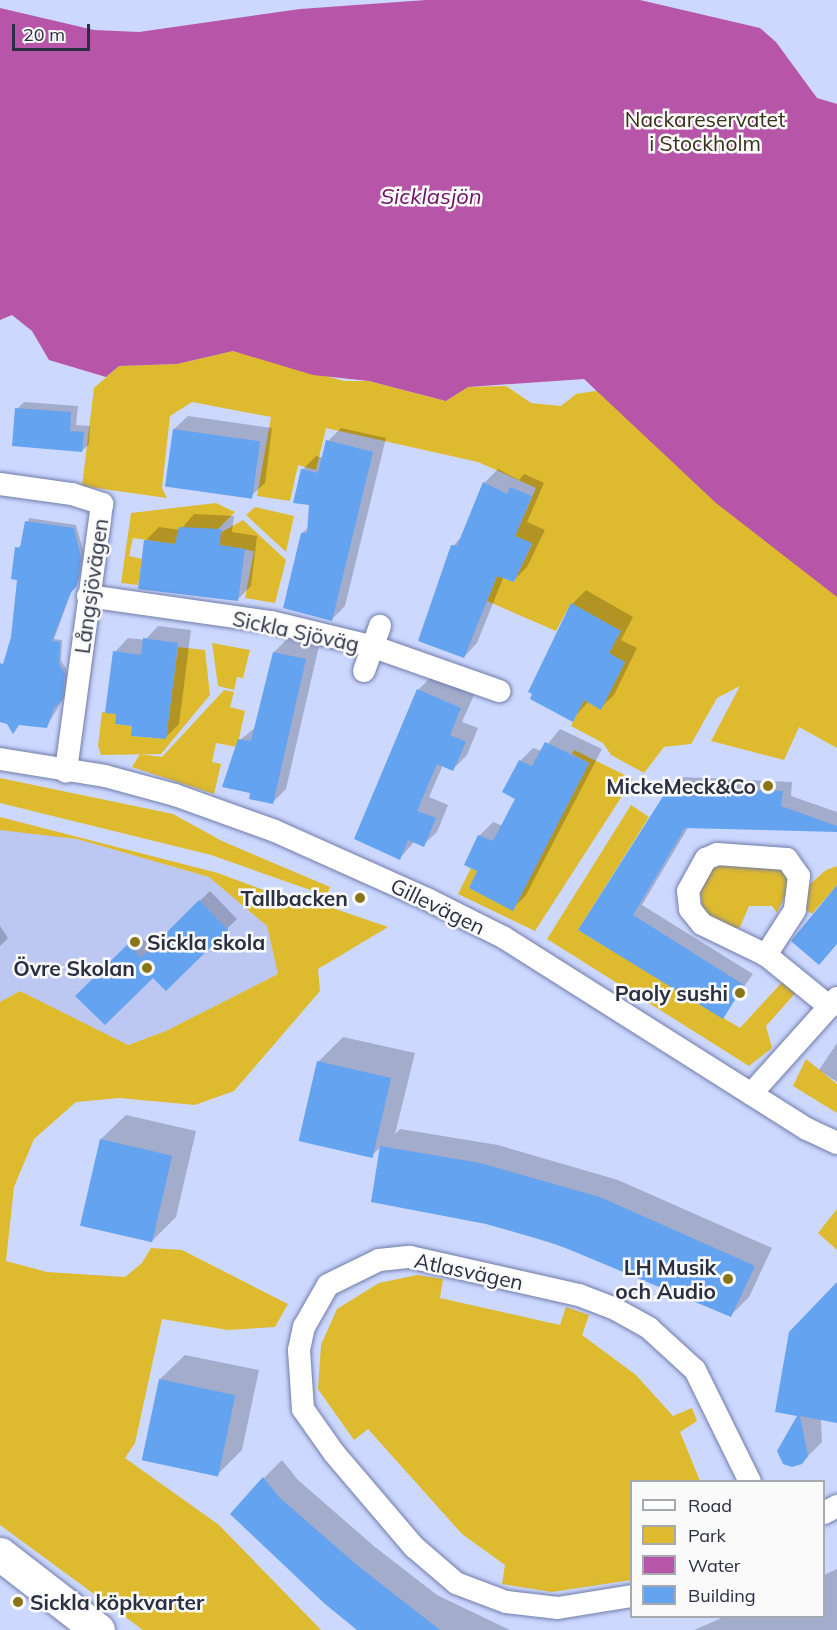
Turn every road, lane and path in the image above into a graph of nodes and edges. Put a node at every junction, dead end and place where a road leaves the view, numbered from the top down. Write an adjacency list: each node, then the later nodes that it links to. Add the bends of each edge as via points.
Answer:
1 (0, 484): 2 (street, Långsjövägen, via 82,496 102,504)
2 (88, 596): 3 (street, Sickla Sjöväg); 7 (street, Långsjövägen)
3 (377, 637): 4 (street); 5 (street, Sickla Sjöväg)
4 (364, 671)
5 (499, 691)
6 (0, 759): 7 (street, Gillevägen)
7 (66, 771): 10 (street, Gillevägen, via 105,776 197,803 275,831 427,899 503,937)
8 (766, 955): 8 (street, via 795,910 800,876 787,859 717,854 706,859 688,891 690,909 702,924); 9 (street)
9 (833, 1002): 10 (street)
10 (751, 1094): 11 (street, Gillevägen)
11 (837, 1143)
12 (742, 1480): 14 (street, Atlasvägen, via 695,1370 649,1328 615,1309 579,1295 410,1257 379,1260 328,1285 304,1327 299,1350 303,1409 334,1453 414,1547 456,1583 506,1602 558,1608)
13 (0, 1554): 15 (main road)
14 (630, 1596)
15 (98, 1630)

